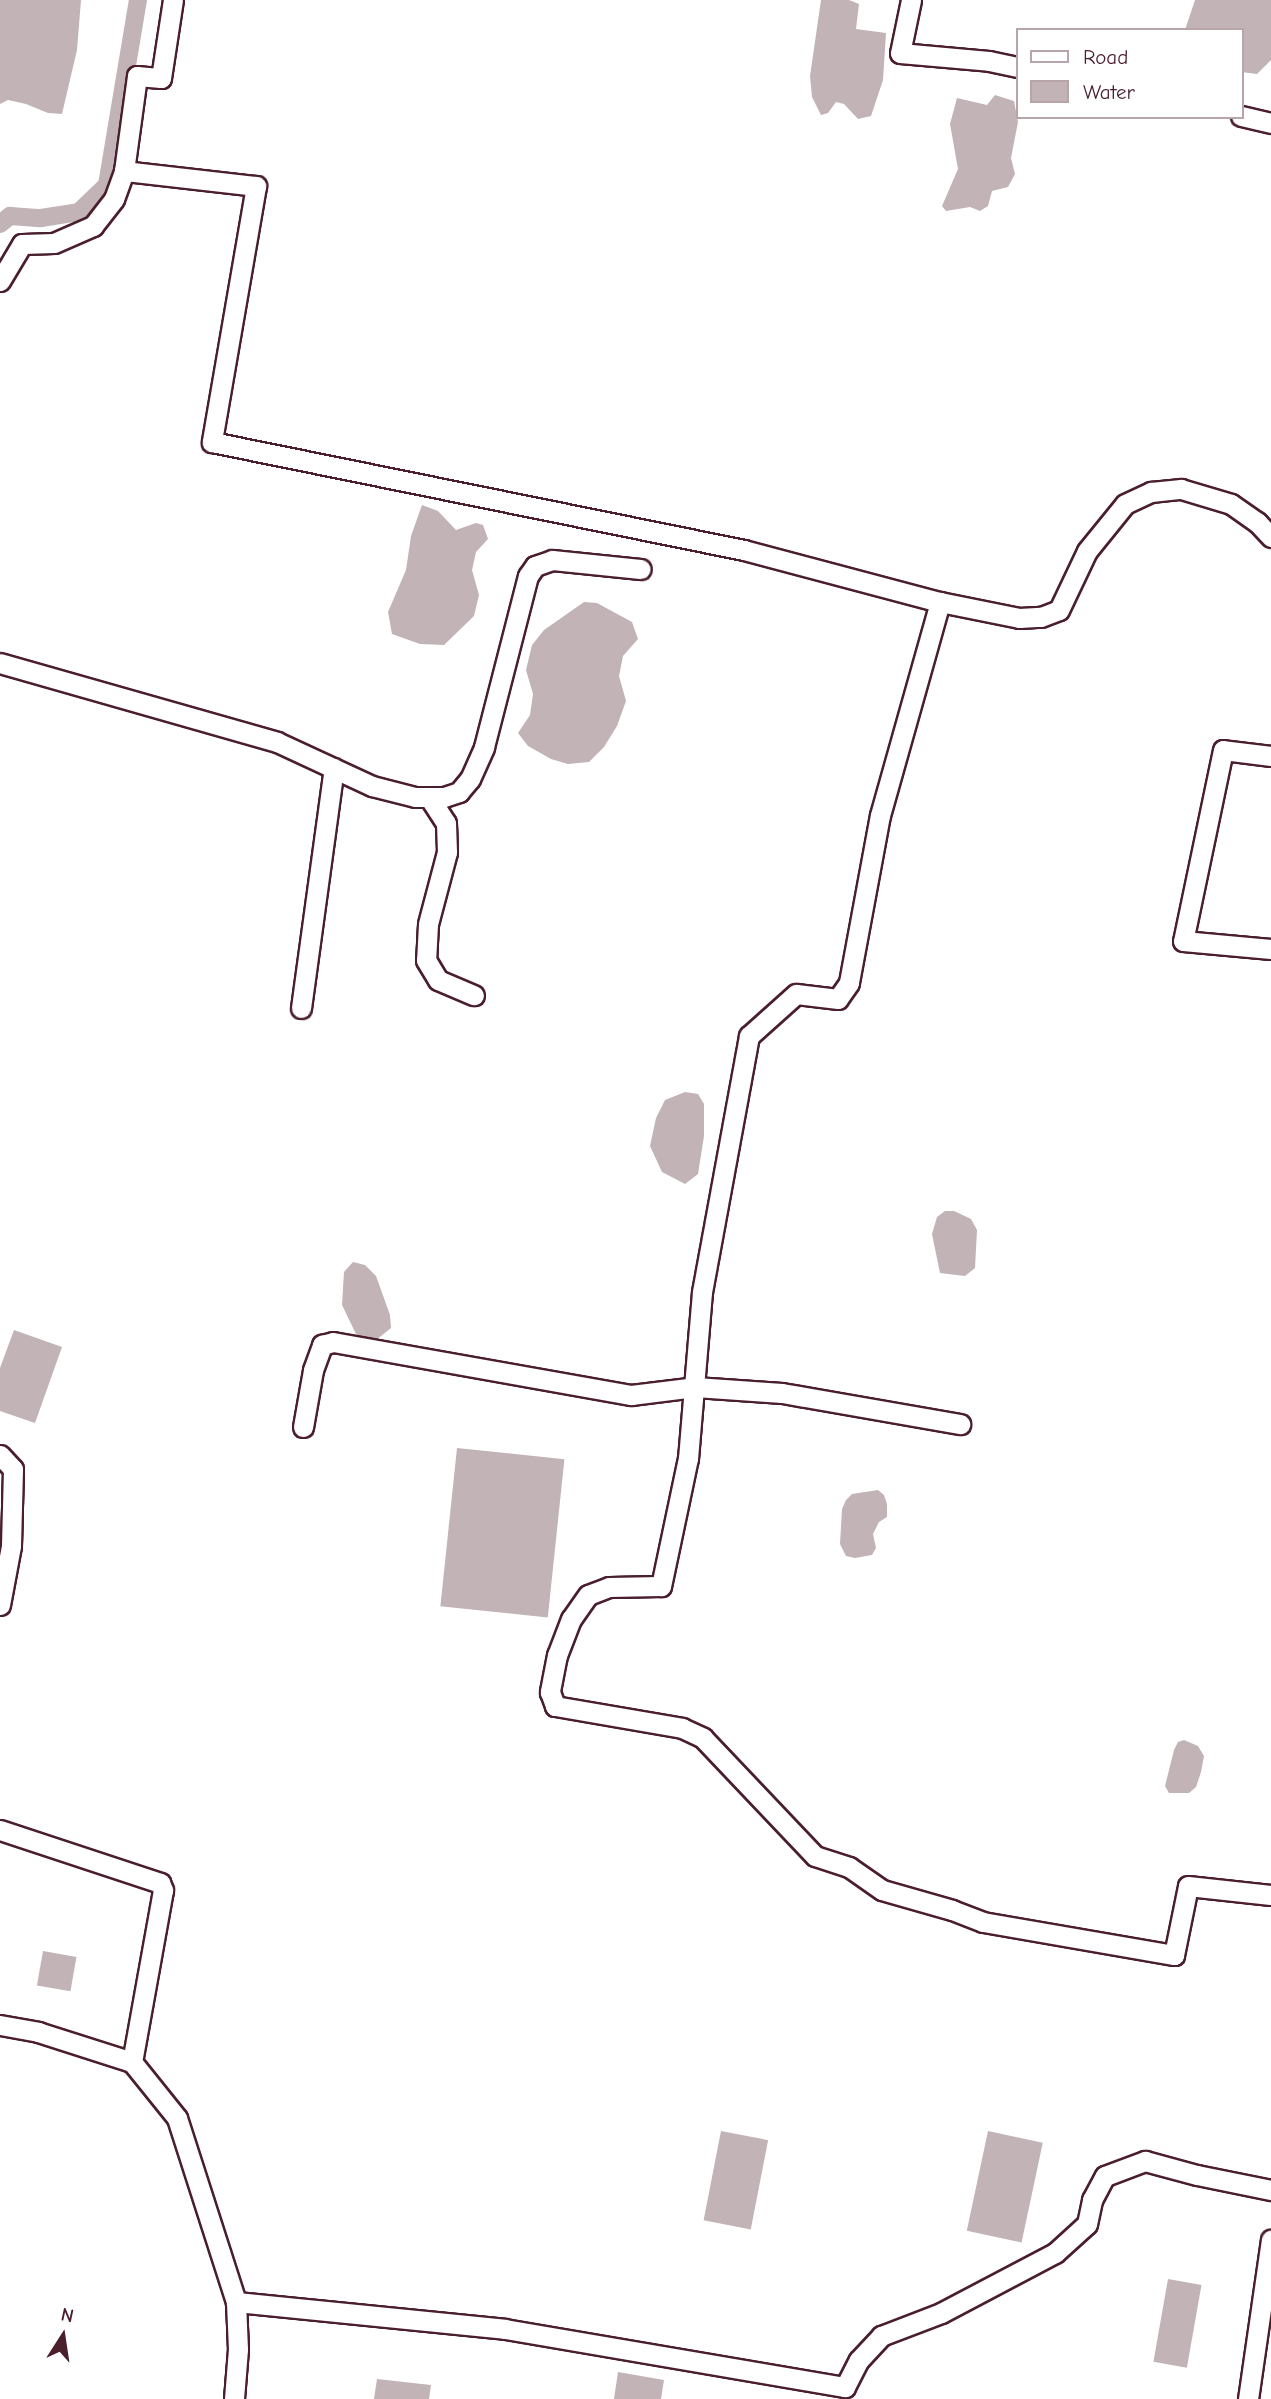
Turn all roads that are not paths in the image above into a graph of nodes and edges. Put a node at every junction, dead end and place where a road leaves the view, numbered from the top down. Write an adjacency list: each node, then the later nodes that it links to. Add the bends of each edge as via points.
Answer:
1 (173, 0): 6 (street, via 161,78 137,76)
2 (911, 0): 3 (street, via 900,53)
3 (1016, 67)
4 (1243, 116): 5 (street)
5 (1271, 123)
6 (124, 171): 7 (street, via 114,199 93,226 54,243 22,244); 10 (street, via 256,186 212,442 744,550)
7 (0, 281)
8 (1271, 537): 10 (street, via 1231,504 1181,489 1151,492 1125,504 1087,551 1059,610 1019,618)
9 (641, 569): 14 (street, via 552,560 535,566 528,576 484,747 470,779 459,792)
10 (940, 602): 18 (street, via 880,815 849,983 838,999 796,994 749,1036 702,1292)
11 (0, 663): 13 (street, via 277,742)
12 (1271, 756): 15 (street, via 1223,750 1183,941)
13 (334, 768): 14 (street, via 372,786); 17 (street)
14 (429, 797): 16 (street, via 446,823 447,852 428,924 426,960 438,980)
15 (1271, 949)
16 (474, 995)
17 (301, 1008)
18 (695, 1387): 19 (street, via 782,1393); 20 (street, via 631,1395 333,1342 322,1345 313,1370); 24 (street, via 688,1458 661,1586 609,1587 588,1595 570,1619 556,1655 550,1692 555,1706 682,1728 704,1738 815,1856 849,1867 882,1890 983,1922 1174,1955 1188,1886)
19 (960, 1424)
20 (303, 1427)
21 (0, 1455): 22 (street, via 13,1469 11,1546)
22 (0, 1605)
23 (0, 1830): 26 (street, via 160,1883 163,1889)
24 (1271, 1895)
25 (0, 2025): 26 (street, via 38,2032)
26 (132, 2062): 29 (street, via 177,2118)
27 (1271, 2190): 29 (street, via 1145,2161 1105,2176 1092,2200 1087,2224 1055,2253 941,2313 881,2336 859,2360 845,2387 505,2329)
28 (1271, 2240): 31 (street)
29 (236, 2302): 30 (street)
30 (234, 2399)
31 (1248, 2399)

